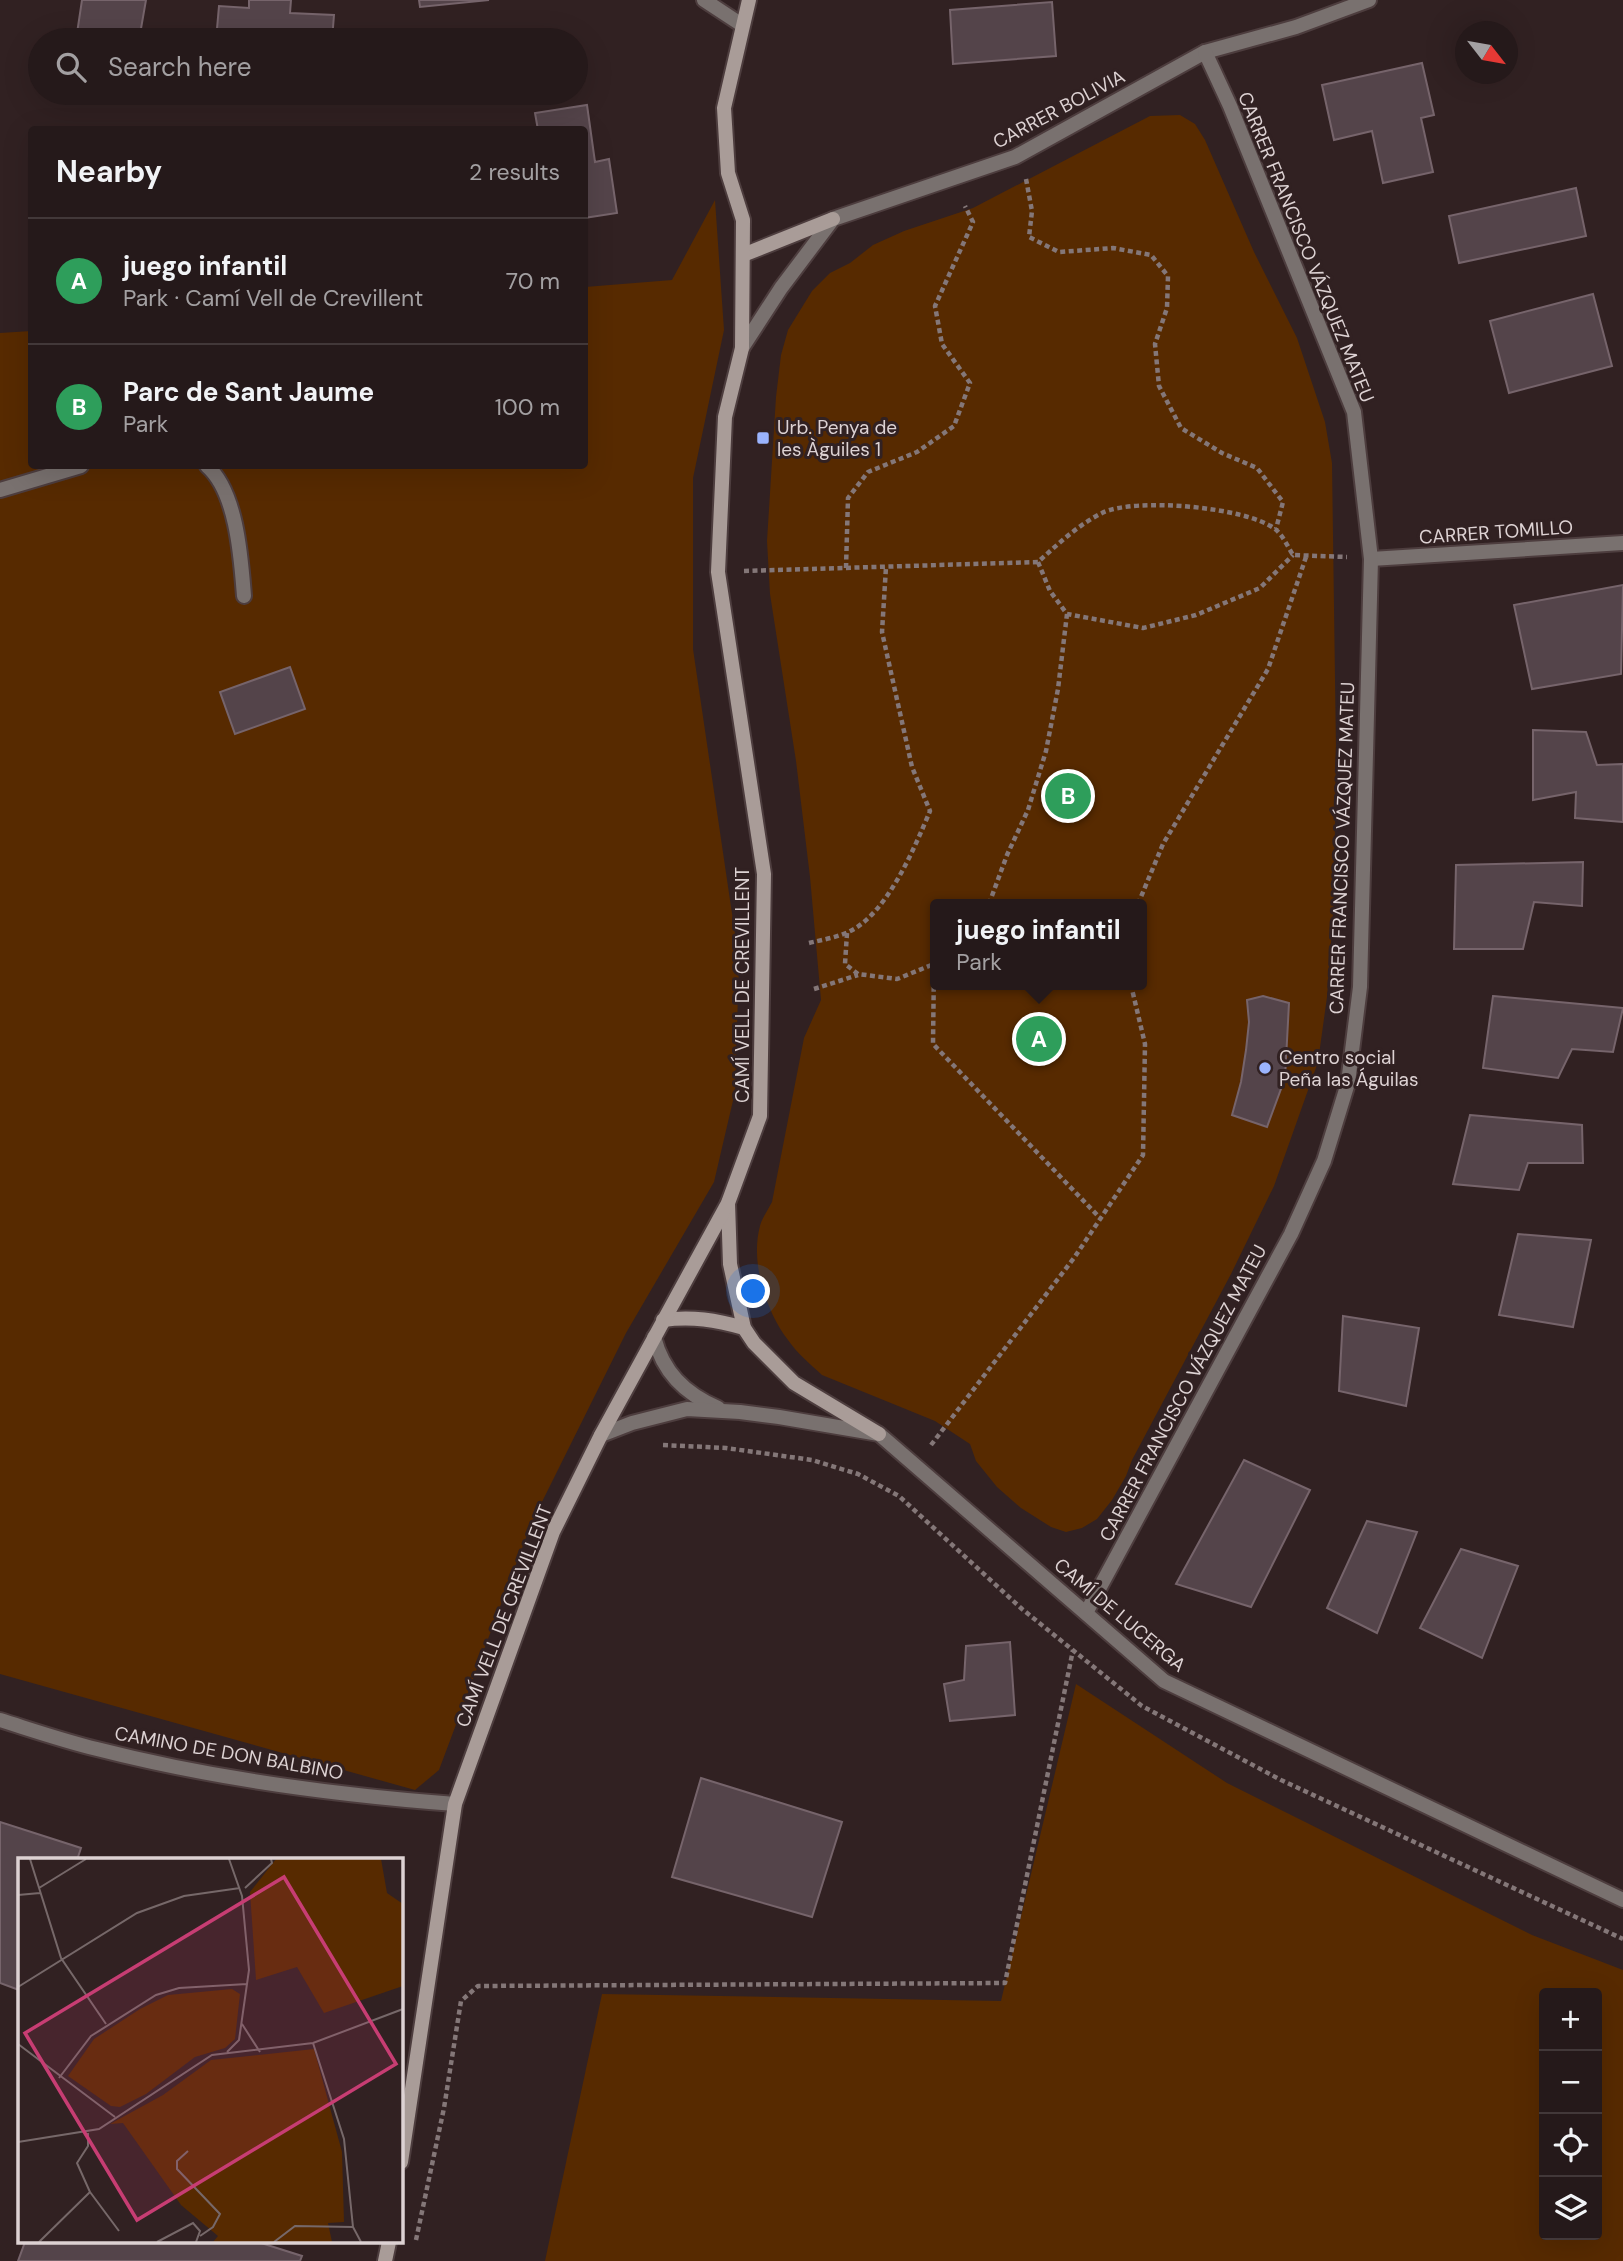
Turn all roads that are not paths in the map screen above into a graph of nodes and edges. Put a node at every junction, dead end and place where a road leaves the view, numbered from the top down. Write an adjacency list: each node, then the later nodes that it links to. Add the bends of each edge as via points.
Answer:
1 (704, 0): 4 (street)
2 (749, 0): 4 (street, CAMÍ VELL DE CREVILLENT)
3 (1369, 0): 5 (street, CARRER BOLIVIA, via 1296,27)
4 (741, 25): 7 (street, CAMÍ VELL DE CREVILLENT, via 724,108 728,173 743,220)
5 (1205, 52): 6 (street, CARRER BOLIVIA, via 1015,157); 13 (street, CARRER FRANCISCO VÁZQUEZ MATEU, via 1354,412)
6 (833, 219): 7 (street); 8 (street)
7 (743, 255): 8 (street, CAMÍ VELL DE CREVILLENT)
8 (741, 348): 15 (street, CAMÍ VELL DE CREVILLENT, via 725,417 718,572 764,874 760,1116)
9 (71, 469): 11 (street)
10 (209, 469): 14 (street, via 237,527)
11 (0, 490)
12 (1623, 543): 13 (street, CARRER TOMILLO)
13 (1371, 559): 22 (street, CARRER FRANCISCO VÁZQUEZ MATEU, via 1360,987 1348,1083 1324,1161 1291,1234)
14 (244, 596)
15 (728, 1203): 16 (street, CAMÍ VELL DE CREVILLENT); 17 (street, via 730,1264)
16 (663, 1320): 17 (street, via 709,1318); 18 (street, CAMÍ VELL DE CREVILLENT)
17 (744, 1328): 20 (street, via 794,1383)
18 (654, 1336): 19 (street, via 659,1357 679,1383); 21 (street, CAMÍ VELL DE CREVILLENT)
19 (723, 1410): 20 (street); 21 (street, via 687,1409)
20 (879, 1434): 22 (street, CAMÍ DE LUCERGA)
21 (601, 1435): 24 (street, CAMÍ VELL DE CREVILLENT, via 553,1532)
22 (1086, 1614): 25 (street, CAMÍ DE LUCERGA, via 1164,1681)
23 (0, 1720): 24 (street, CAMINO DE DON BALBINO, via 97,1749 220,1775 375,1798)
24 (455, 1804): 26 (street, CAMÍ VELL DE CREVILLENT)
25 (1623, 1900)
26 (402, 2155)

